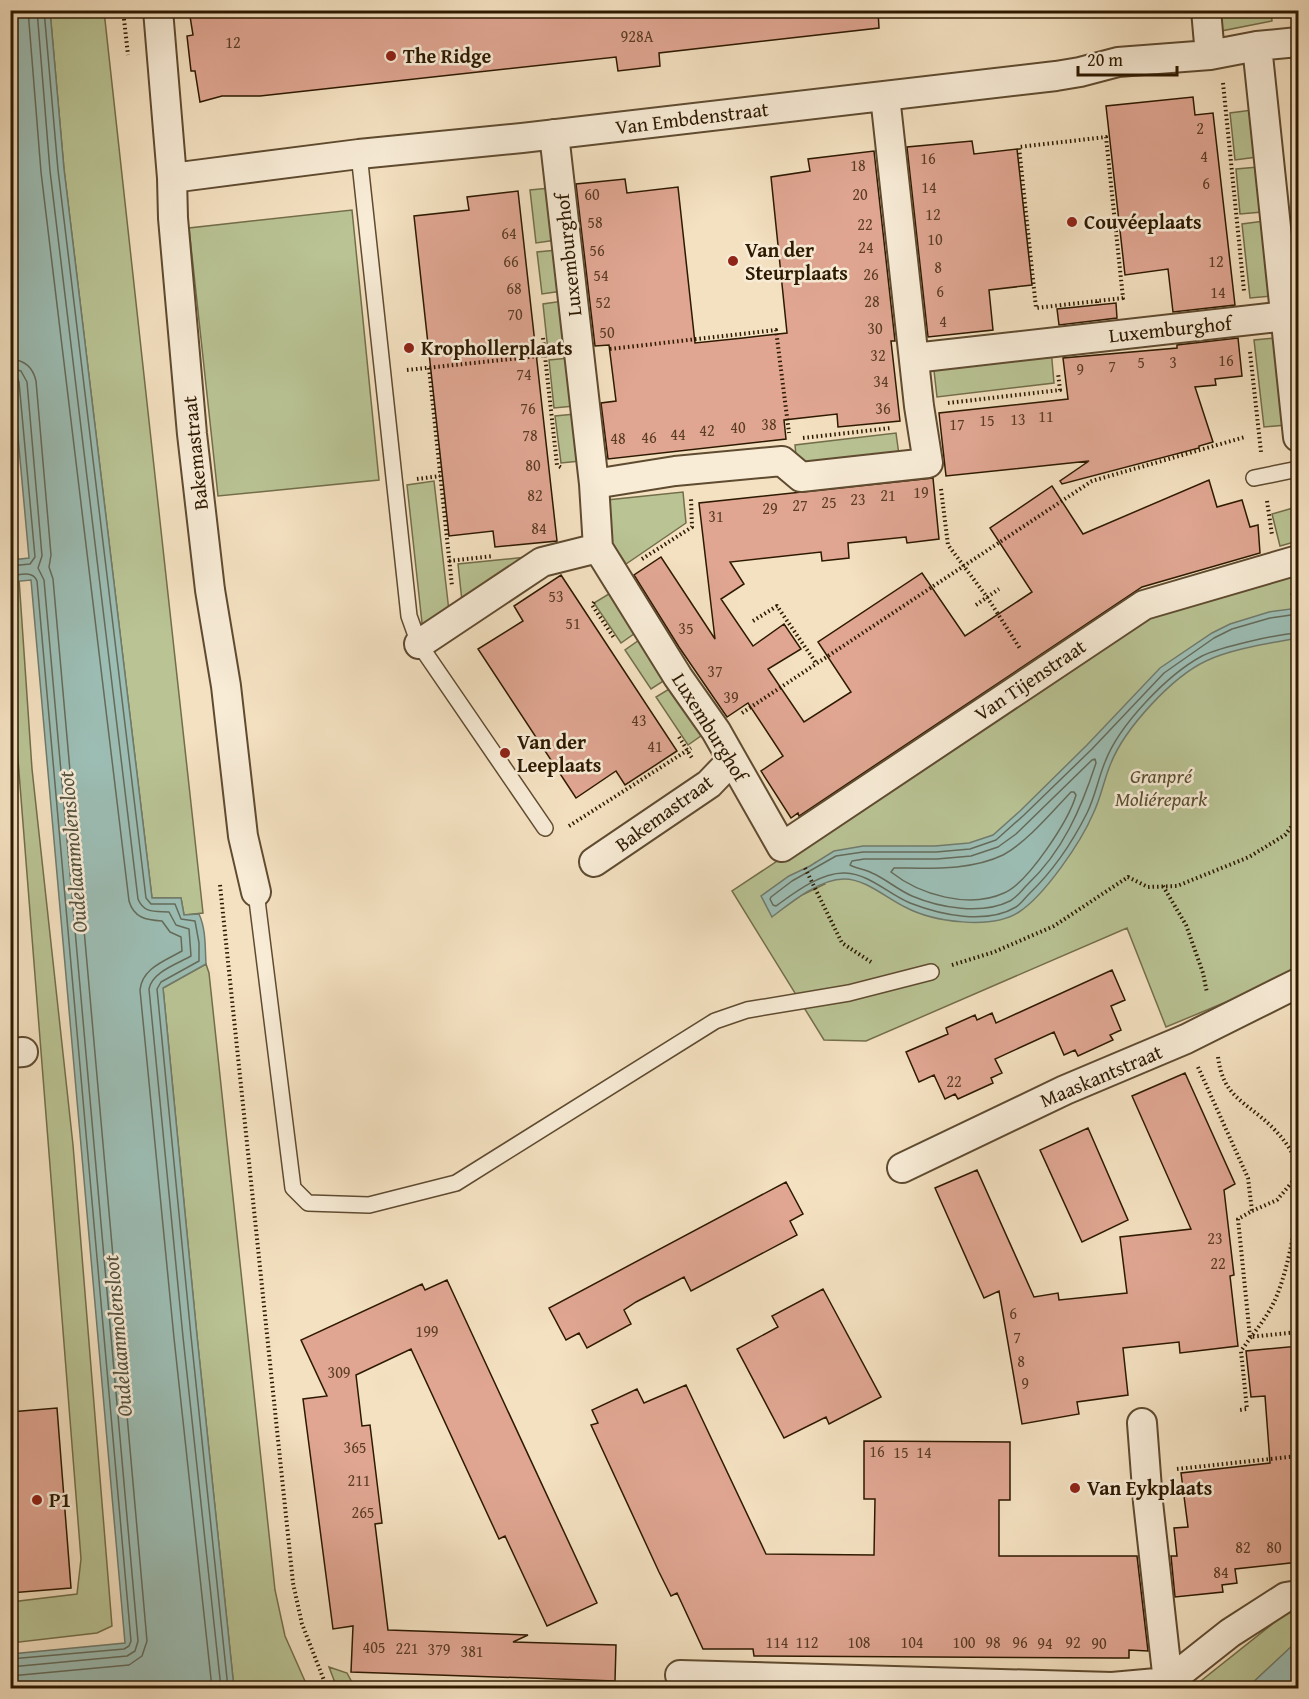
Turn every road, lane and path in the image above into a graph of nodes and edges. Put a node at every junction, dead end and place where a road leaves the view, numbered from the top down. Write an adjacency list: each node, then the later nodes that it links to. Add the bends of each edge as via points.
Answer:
1 (158, 10): 9 (street, Bakemastraat)
2 (1206, 10): 5 (street)
3 (1299, 42): 4 (street, Van Embdenstraat)
4 (1257, 46): 5 (street, Van Embdenstraat); 11 (street)
5 (1210, 55): 6 (street, Van Embdenstraat, via 1118,62 1064,74)
6 (885, 96): 7 (street, Van Embdenstraat); 15 (street)
7 (554, 134): 8 (street, Van Embdenstraat); 14 (street, Luxemburghof)
8 (359, 154): 9 (street, Van Embdenstraat); 17 (lane)
9 (172, 178): 46 (street, Bakemastraat, via 172,218 210,590 226,686 243,836)
10 (1097, 301): 10 (path, via 1123,298 1106,138 1020,147 1036,308); 12 (path)
11 (1286, 316): 12 (street, Luxemburghof); 20 (street)
12 (1099, 337): 13 (street, Luxemburghof)
13 (1055, 342): 15 (street, Luxemburghof); 18 (path, via 1060,390)
14 (579, 352): 16 (path); 21 (path, via 777,330); 25 (street, Luxemburghof)
15 (914, 358): 18 (street)
16 (429, 368): 17 (path); 34 (path)
17 (382, 373): 36 (lane, via 409,616)
18 (920, 415): 21 (path); 22 (street)
19 (1245, 437): 28 (path, via 1092,481)
20 (1299, 437)
21 (786, 450): 22 (street, via 801,477); 25 (street)
22 (928, 463): 28 (path, via 939,472 948,544)
23 (1299, 469): 24 (lane)
24 (1254, 478)
25 (594, 484): 26 (street, Luxemburghof)
26 (598, 548): 34 (street, via 542,561); 39 (street, Luxemburghof)
27 (1299, 560): 38 (street, Van Tijenstraat, via 1144,604)
28 (963, 565): 30 (path); 37 (path)
29 (999, 589): 30 (path)
30 (987, 597): 32 (path); 38 (path)
31 (1294, 597): 33 (path)
32 (976, 605)
33 (1299, 608)
34 (456, 619): 36 (street)
35 (753, 621): 37 (path, via 777,606)
36 (419, 644): 42 (lane)
37 (816, 663): 39 (path)
38 (1036, 675): 43 (street, Van Tijenstraat)
39 (716, 731): 40 (street, Luxemburghof); 42 (path, via 562,831)
40 (739, 754): 43 (street, Luxemburghof); 44 (street, Bakemastraat, via 709,784)
41 (1299, 818): 45 (path, via 1285,835 1249,857 1177,885)
42 (545, 828)
43 (791, 853): 47 (path, via 842,943 870,962)
44 (594, 862)
45 (1163, 886): 48 (path, via 1148,887 1128,877 1054,926 994,952); 50 (path, via 1186,925 1203,973)
46 (256, 892): 48 (lane, via 293,1188 308,1203 369,1204 456,1183 715,1021 747,1010 849,993)
47 (880, 963)
48 (931, 972)
49 (1299, 983): 50 (street, Maaskantstraat)
50 (1213, 1026): 51 (street, Maaskantstraat); 53 (path, via 1220,1074 1231,1092 1288,1145)
51 (1186, 1039): 52 (street, Maaskantstraat, via 1065,1090); 54 (path, via 1248,1178)
52 (902, 1168)
53 (1298, 1175): 54 (path, via 1277,1200); 56 (path, via 1286,1271 1274,1303)
54 (1252, 1211): 56 (path, via 1238,1219)
55 (1299, 1332): 56 (path)
56 (1251, 1337): 57 (path, via 1241,1351 1247,1409)
57 (1240, 1410)
58 (1142, 1423): 63 (street)
59 (1299, 1456): 60 (path)
60 (1175, 1469)
61 (1299, 1595): 63 (street, via 1286,1597 1230,1633)
62 (680, 1675): 63 (street, via 1112,1687)
63 (1168, 1682)

